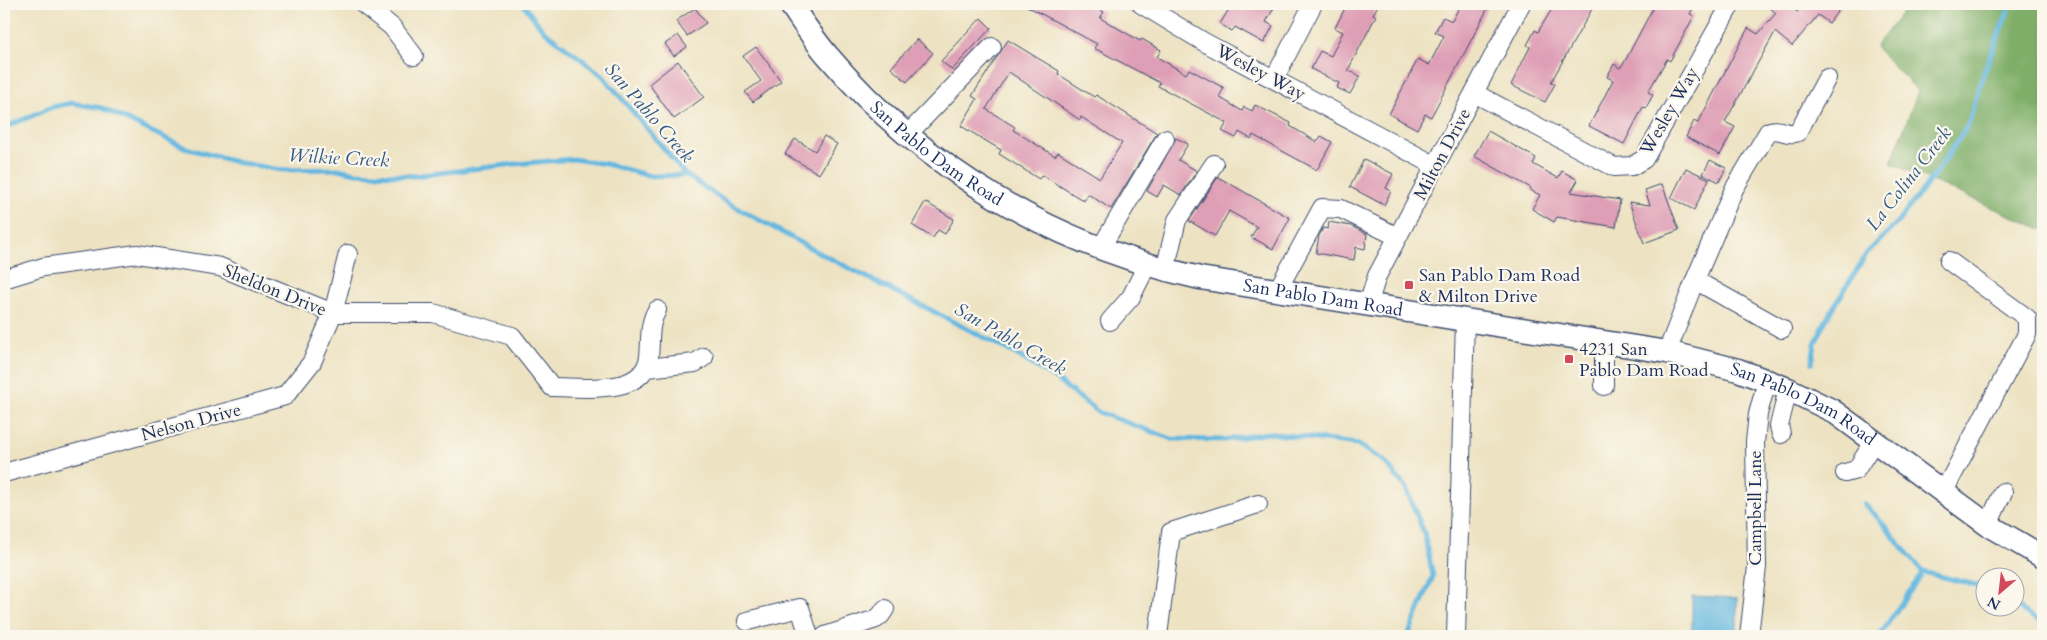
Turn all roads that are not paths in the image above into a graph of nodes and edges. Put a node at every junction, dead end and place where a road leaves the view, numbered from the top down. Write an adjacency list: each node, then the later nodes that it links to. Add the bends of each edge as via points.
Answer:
1 (362, 4): 8 (street, via 392,27)
2 (790, 4): 12 (main road, San Pablo Dam Road, via 827,56 865,97)
3 (1141, 4): 10 (street, Wesley Way)
4 (1313, 4): 10 (street)
5 (1521, 4): 11 (street, Milton Drive)
6 (1731, 4): 11 (street, Wesley Way, via 1644,159 1632,166 1614,167)
7 (992, 47): 12 (street)
8 (414, 56)
9 (1827, 78): 22 (street, via 1798,132 1792,134 1775,129 1768,132 1734,189)
10 (1274, 79): 15 (street, Wesley Way)
11 (1474, 93): 15 (street, Milton Drive)
12 (908, 134): 17 (main road, San Pablo Dam Road, via 959,175 1010,207)
13 (1165, 139): 17 (street)
14 (1214, 164): 20 (street, via 1178,220)
15 (1436, 166): 16 (street, Milton Drive)
16 (1398, 237): 23 (street, via 1341,208 1322,208); 24 (street, Milton Drive, via 1376,276)
17 (1100, 249): 20 (main road, San Pablo Dam Road)
18 (348, 254): 26 (street, Nelson Drive)
19 (1949, 261): 42 (street, via 2027,318 2029,325)
20 (1156, 267): 23 (main road, San Pablo Dam Road); 28 (street)
21 (4, 279): 26 (street, Sheldon Drive, via 43,267 137,254 220,267)
22 (1695, 280): 29 (street); 31 (street)
23 (1277, 291): 24 (main road, San Pablo Dam Road)
24 (1368, 305): 27 (main road, San Pablo Dam Road)
25 (657, 310): 33 (street, via 650,329)
26 (333, 313): 33 (street, Sheldon Drive, via 434,312 512,336 552,387 613,386 635,380); 40 (street, Nelson Drive, via 312,362 285,396)
27 (1465, 320): 30 (main road, San Pablo Dam Road); 51 (street)
28 (1110, 321)
29 (1782, 329)
30 (1604, 342): 31 (main road, San Pablo Dam Road); 35 (street)
31 (1667, 352): 34 (main road, San Pablo Dam Road)
32 (704, 358): 33 (street, via 695,363)
33 (646, 368)
34 (1767, 380): 36 (main road, San Pablo Dam Road); 52 (street, Campbell Lane, via 1755,442 1757,567)
35 (1604, 386)
36 (1788, 389): 37 (street, via 1779,426); 38 (main road, San Pablo Dam Road, via 1833,411)
37 (1781, 434)
38 (1875, 440): 39 (street, via 1856,470); 42 (main road, San Pablo Dam Road)
39 (1845, 472)
40 (4, 473)
41 (2003, 492): 44 (street)
42 (1943, 493): 44 (main road, San Pablo Dam Road)
43 (1258, 504): 50 (street, via 1171,532)
44 (1988, 525): 45 (main road, San Pablo Dam Road)
45 (2043, 557)
46 (885, 608): 49 (street, via 876,619)
47 (747, 621): 48 (street, via 800,608)
48 (809, 636)
49 (825, 636)
50 (1158, 636)
51 (1456, 636)
52 (1750, 636)

